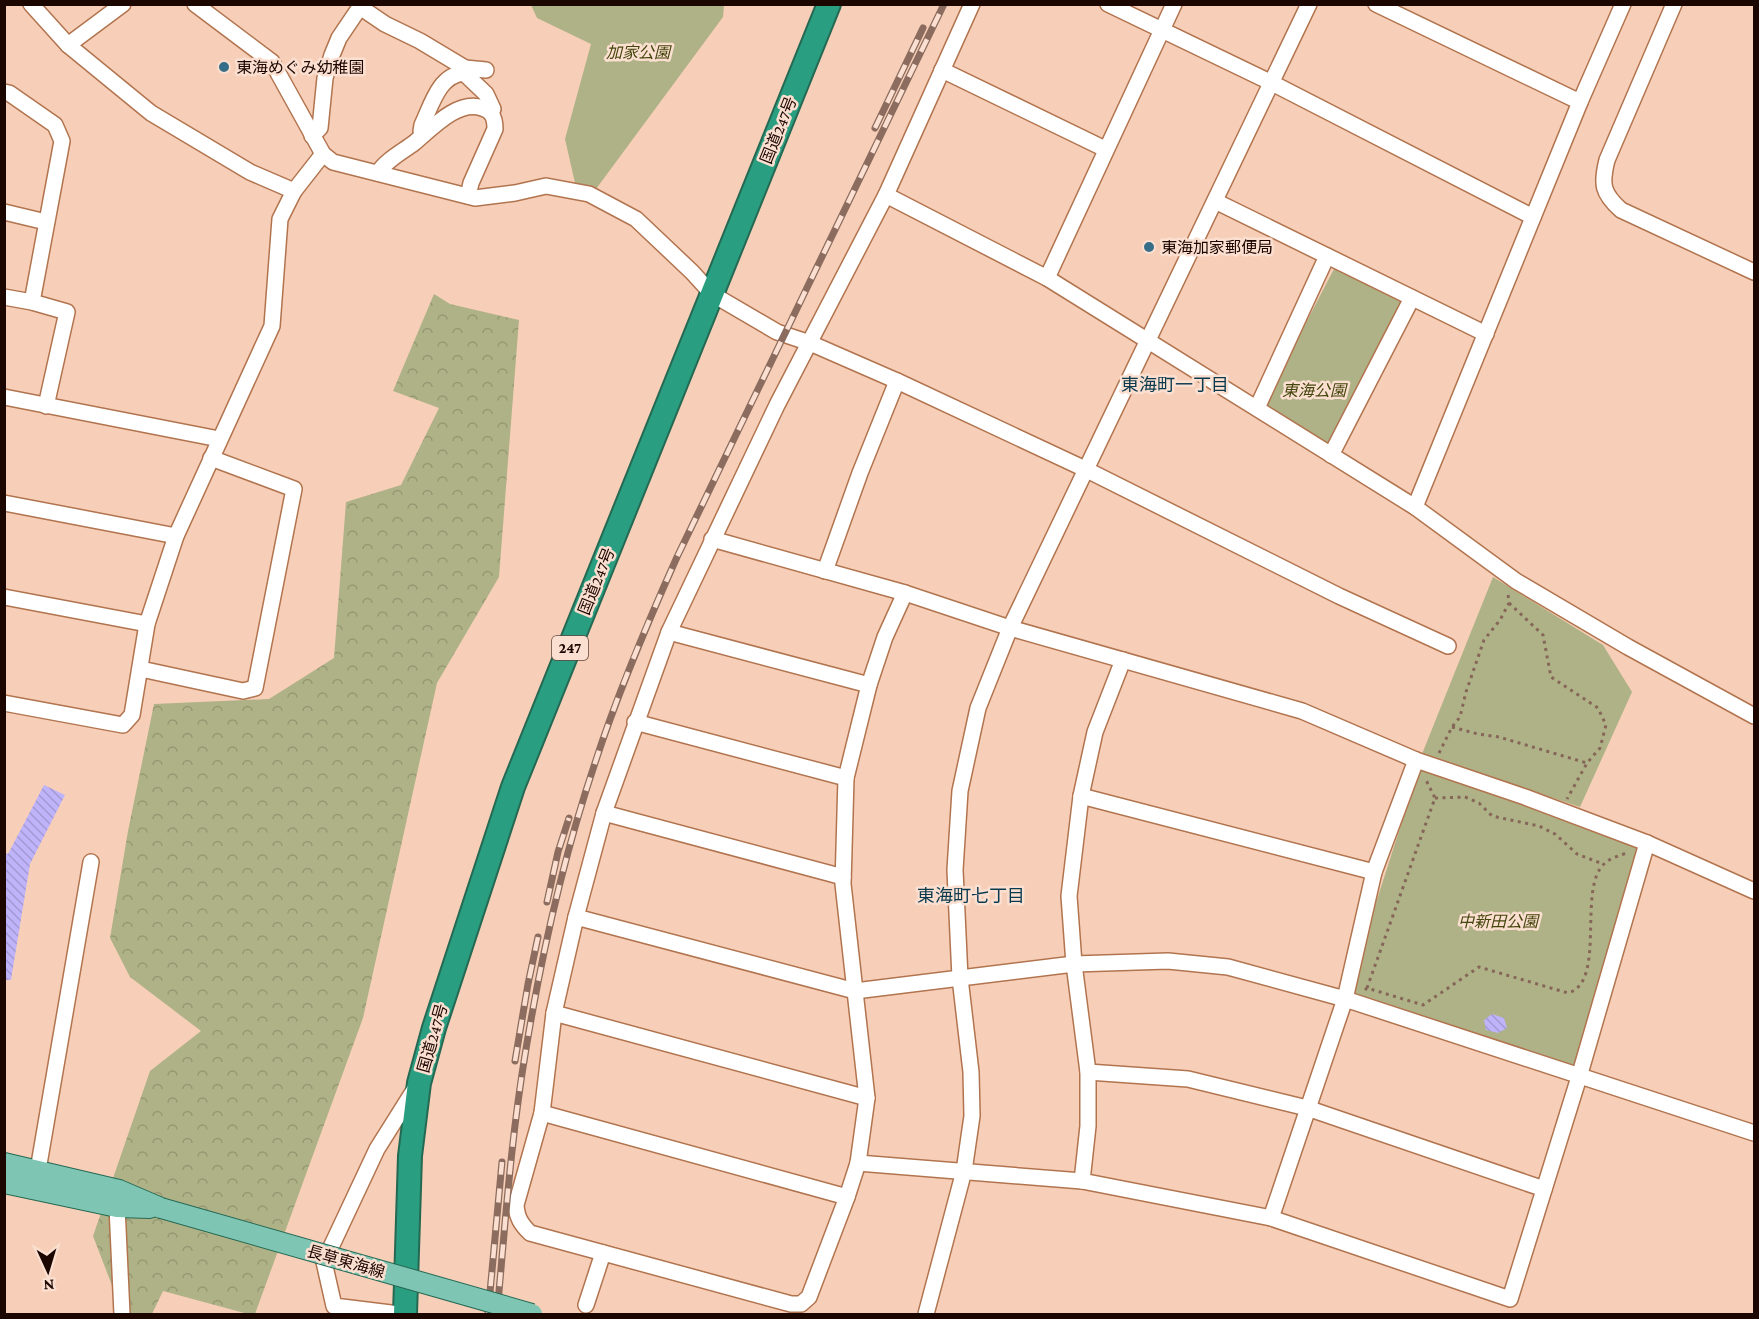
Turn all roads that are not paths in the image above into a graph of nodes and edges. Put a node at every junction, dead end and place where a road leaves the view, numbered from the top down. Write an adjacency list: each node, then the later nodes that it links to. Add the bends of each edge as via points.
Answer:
1 (31, 4): 14 (street)
2 (123, 4): 14 (street)
3 (195, 4): 23 (street, via 272,62)
4 (829, 4): 37 (highway, 国道247号 / 247)
5 (972, 4): 16 (street)
6 (1108, 4): 13 (street)
7 (1174, 4): 13 (street)
8 (1309, 4): 18 (street)
9 (1376, 4): 20 (street)
10 (1623, 4): 20 (street)
11 (1674, 4): 35 (street, via 1607,160 1604,190 1621,210)
12 (361, 6): 17 (street); 23 (street, via 332,55 320,128)
13 (1163, 31): 18 (street); 24 (street)
14 (68, 45): 27 (street, via 151,113 250,172)
15 (486, 70): 17 (street)
16 (942, 70): 24 (street); 28 (street)
17 (465, 71): 21 (street, via 486,94); 22 (street, via 441,85 422,125)
18 (1272, 83): 30 (street); 32 (street)
19 (4, 92): 33 (street, via 55,125 62,141)
20 (1580, 102): 32 (street)
21 (491, 112): 22 (street, via 477,106 462,108); 29 (street, via 495,129)
22 (423, 135): 26 (street)
23 (312, 136): 25 (street)
24 (1106, 149): 36 (street)
25 (323, 154): 26 (street, via 333,162); 27 (street)
26 (378, 173): 29 (street)
27 (294, 191): 48 (street, via 280,219 272,326)
28 (886, 195): 36 (street); 43 (street)
29 (468, 196): 37 (street, via 515,193 546,186 589,194 636,219)
30 (1215, 201): 34 (street); 42 (street)
31 (4, 212): 33 (street)
32 (1533, 217): 41 (street)
33 (46, 222): 40 (street)
34 (1328, 256): 39 (street); 47 (street)
35 (1755, 272)
36 (1047, 278): 42 (street)
37 (712, 294): 43 (street, via 777,332); 86 (highway, 国道247号 / 247, via 513,788)
38 (4, 297): 40 (street)
39 (1412, 298): 41 (street); 49 (street)
40 (32, 302): 46 (street, via 67,312)
41 (1486, 334): 53 (street)
42 (1147, 339): 47 (street); 51 (street)
43 (810, 343): 44 (street); 55 (street)
44 (897, 381): 51 (street); 56 (street)
45 (4, 398): 46 (street)
46 (46, 405): 48 (street)
47 (1257, 408): 49 (street)
48 (219, 439): 50 (street)
49 (1331, 455): 53 (street)
50 (211, 458): 54 (street); 64 (street, via 294,489 255,688 243,691)
51 (1085, 469): 60 (street); 62 (street, via 1329,592)
52 (4, 503): 54 (street)
53 (1415, 507): 67 (street, via 1516,581)
54 (176, 536): 59 (street)
55 (712, 539): 56 (street); 61 (street)
56 (825, 571): 57 (street)
57 (905, 593): 60 (street); 65 (street)
58 (4, 597): 59 (street)
59 (147, 624): 64 (street)
60 (1010, 628): 63 (street); 80 (street, via 978,708 960,791 955,870)
61 (669, 632): 65 (street); 68 (street)
62 (1448, 646)
63 (1123, 660): 69 (street, via 1302,711); 71 (street, via 1095,732)
64 (141, 669): 66 (street, via 132,714 123,725)
65 (869, 685): 70 (street)
66 (4, 703)
67 (1755, 716)
68 (635, 722): 70 (street); 72 (street)
69 (1416, 760): 73 (street); 75 (street)
70 (846, 778): 76 (street)
71 (1081, 796): 75 (street); 79 (street, via 1069,896)
72 (604, 813): 76 (street); 78 (street)
73 (1647, 843): 77 (street); 85 (street)
74 (91, 862): 93 (street)
75 (1374, 872): 82 (street)
76 (843, 877): 81 (street)
77 (1755, 891)
78 (576, 917): 81 (street); 83 (street)
79 (1074, 964): 80 (street); 82 (street, via 1168,961 1228,967); 84 (street)
80 (960, 978): 81 (street); 94 (street, via 972,1116)
81 (855, 991): 87 (street)
82 (1345, 999): 85 (street); 88 (street)
83 (554, 1013): 87 (street); 89 (street)
84 (1088, 1072): 88 (street, via 1188,1079); 95 (street)
85 (1579, 1077): 90 (street); 97 (street)
86 (419, 1083): 105 (street, via 376,1149 324,1262 334,1306); 106 (highway, 国道247号 / 247, via 410,1156)
87 (867, 1098): 92 (street)
88 (1307, 1108): 97 (street); 101 (street)
89 (542, 1113): 98 (street); 102 (street, via 516,1205 517,1215 530,1233)
90 (1755, 1133)
91 (4, 1162): 93 (main road, 長草東海線)
92 (858, 1163): 94 (street); 98 (street)
93 (38, 1170): 100 (main road, 長草東海線, via 119,1190)
94 (964, 1171): 95 (street); 108 (street)
95 (1082, 1181): 101 (street)
96 (4, 1183): 99 (main road, 長草東海線)
97 (1544, 1189): 101 (street, via 1510,1299)
98 (847, 1197): 102 (street, via 809,1297 801,1304)
99 (117, 1207): 100 (main road, 長草東海線); 104 (street)
100 (161, 1208): 107 (main road, 長草東海線, bridge)
101 (1271, 1218)
102 (603, 1253): 103 (street)
103 (585, 1305)
104 (122, 1314)
105 (399, 1314)
106 (405, 1314)
107 (532, 1314)
108 (926, 1314)

